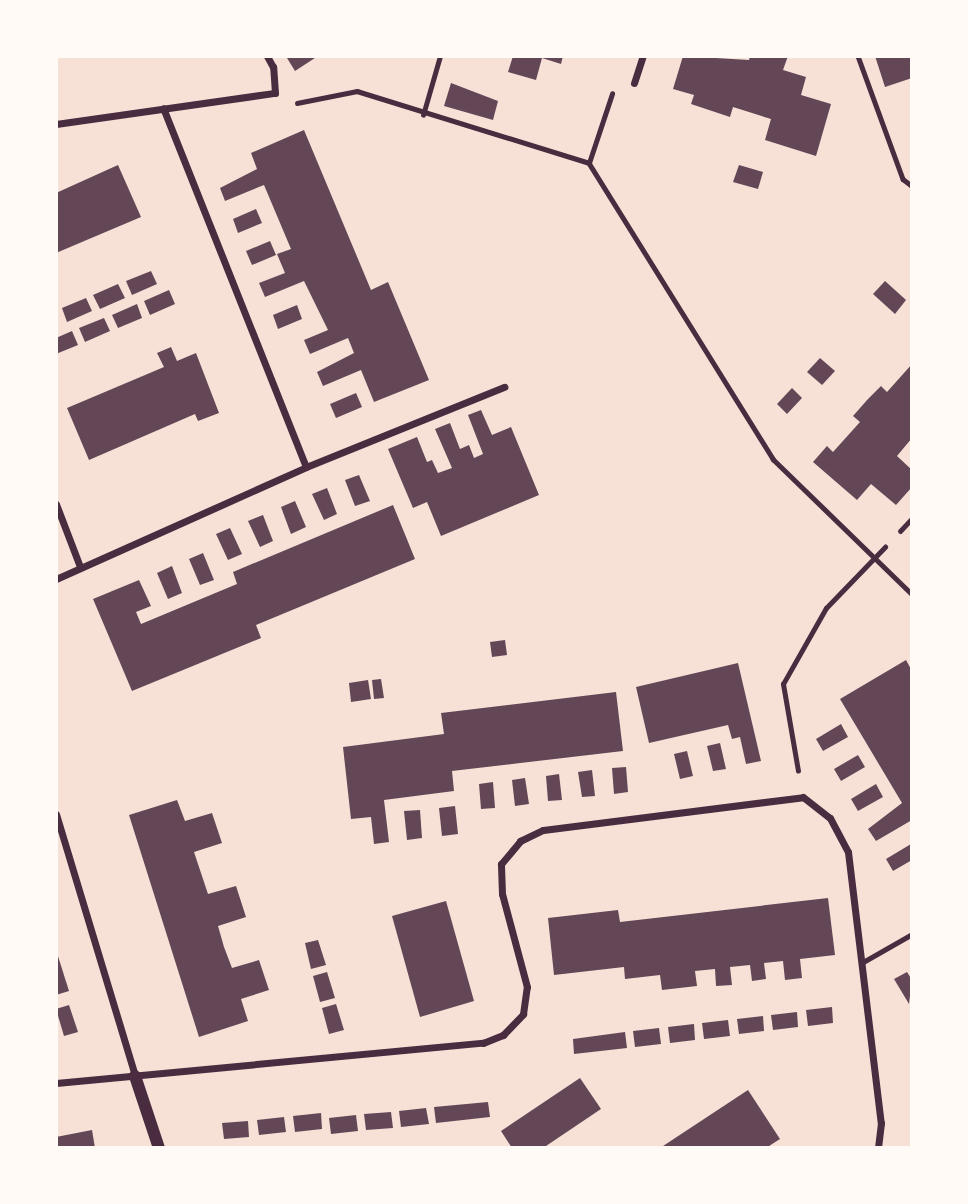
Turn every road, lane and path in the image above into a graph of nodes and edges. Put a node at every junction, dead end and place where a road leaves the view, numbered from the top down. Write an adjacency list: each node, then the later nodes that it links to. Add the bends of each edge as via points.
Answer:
1 (267, 56): 6 (street, via 274,67)
2 (440, 56): 8 (path)
3 (643, 56): 5 (street)
4 (858, 56): 11 (path, via 903,179)
5 (634, 83): 10 (path, via 614,91)
6 (275, 93): 7 (street); 8 (path, via 294,104 357,91)
7 (163, 108): 9 (street); 13 (street)
8 (423, 115): 10 (path)
9 (56, 124)
10 (589, 163): 17 (path, via 773,459)
11 (912, 186)
12 (504, 387): 13 (street)
13 (306, 467): 18 (street)
14 (56, 504): 18 (street)
15 (912, 519): 16 (lane)
16 (901, 531)
17 (874, 558): 20 (path); 21 (path, via 826,608 783,684)
18 (80, 567): 19 (street)
19 (56, 579)
20 (912, 594)
21 (803, 797): 24 (street, via 830,818 848,852); 25 (street, via 543,830 520,841 501,864 502,894 527,987 523,1014 503,1035 483,1043)
22 (56, 814): 25 (street)
23 (912, 934): 24 (lane)
24 (863, 962): 28 (street, via 881,1123)
25 (135, 1076): 26 (street); 27 (street)
26 (56, 1083)
27 (159, 1148)
28 (878, 1148)

